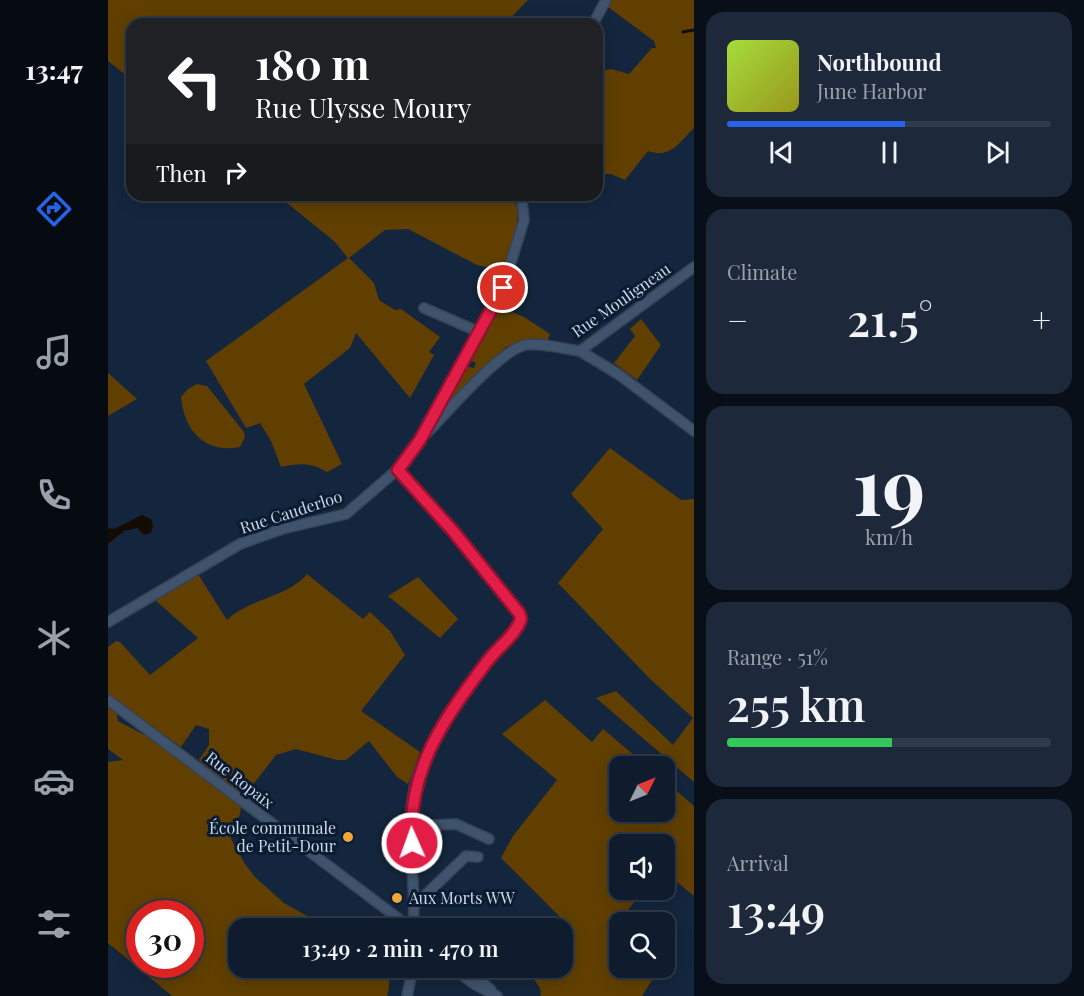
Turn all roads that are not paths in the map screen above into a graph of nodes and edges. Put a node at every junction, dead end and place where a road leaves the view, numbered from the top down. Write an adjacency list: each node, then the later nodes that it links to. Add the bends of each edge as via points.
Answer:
1 (606, 0): 2 (street)
2 (596, 18)
3 (520, 201): 6 (street, Rue Cauderloo, via 524,210 519,244 503,288)
4 (694, 267): 7 (street, Rue Mouligneau)
5 (424, 308): 6 (street)
6 (479, 332): 9 (street, Rue Cauderloo)
7 (580, 351): 8 (street, via 618,374); 9 (street, Rue Mouligneau, via 517,347)
8 (694, 431)
9 (420, 440): 10 (street, Rue Cauderloo)
10 (398, 470): 11 (street, Rue Cauderloo, via 346,514 240,544); 13 (street, via 519,613 520,622 486,663 430,749 414,789)
11 (108, 622)
12 (112, 703): 17 (street, Rue Ropaix, via 152,738 186,763 198,766)
13 (411, 826): 14 (street, via 456,824); 16 (street)
14 (489, 839)
15 (478, 857): 16 (street, via 466,856)
16 (415, 905): 18 (street)
17 (399, 918)
18 (413, 918)
19 (411, 978): 22 (street)
20 (466, 978): 23 (street)
21 (477, 978): 23 (street)
22 (407, 996)
23 (497, 996)

